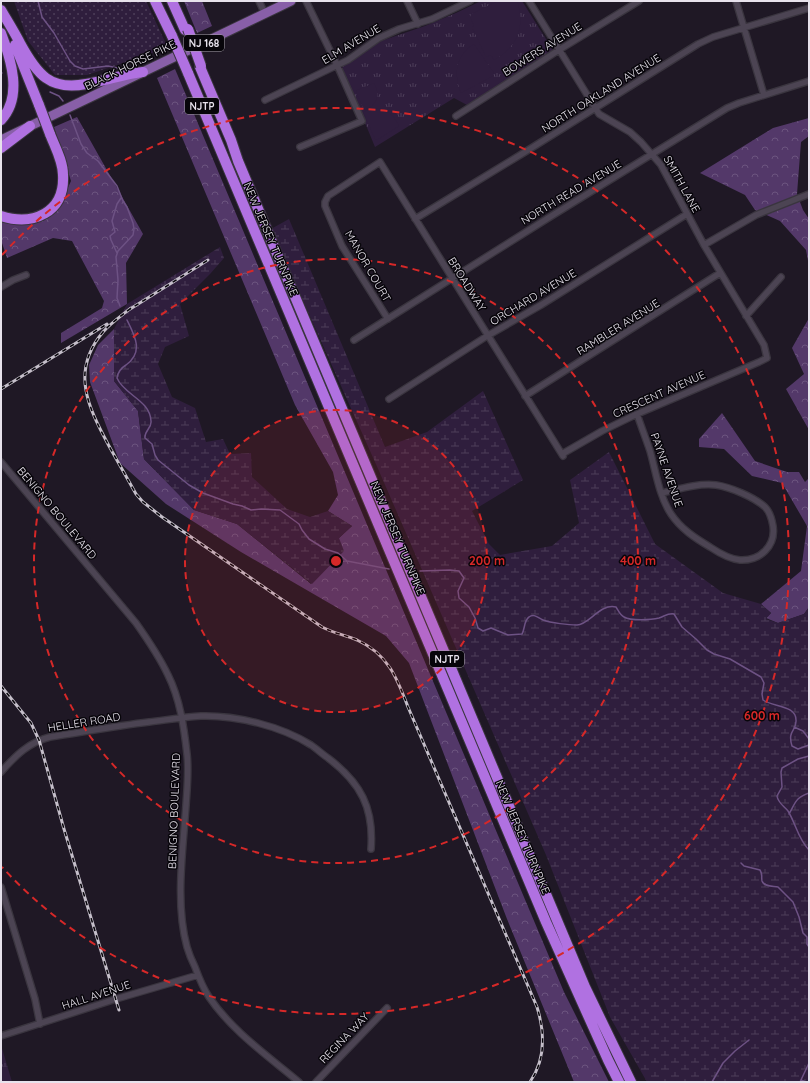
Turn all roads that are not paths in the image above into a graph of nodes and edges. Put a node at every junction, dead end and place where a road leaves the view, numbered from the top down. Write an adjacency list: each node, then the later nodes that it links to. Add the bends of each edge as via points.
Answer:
1 (156, 1): 69 (highway, NEW JERSEY TURNPIKE / NJTP, bridge, via 546,922)
2 (172, 1): 18 (highway, NEW JERSEY TURNPIKE / NJTP)
3 (176, 1): 18 (highway)
4 (259, 1): 14 (street)
5 (292, 1): 14 (main road, BLACK HORSE PIKE / NJ 168)
6 (306, 1): 21 (street)
7 (407, 1): 16 (street)
8 (470, 1): 16 (street, ELM AVENUE)
9 (529, 1): 20 (street, SMITH LANE)
10 (639, 1): 20 (street, BOWERS AVENUE)
11 (736, 1): 17 (street)
12 (809, 8): 17 (street, NORTH OAKLAND AVENUE)
13 (1, 10): 22 (highway, via 32,64 51,82 79,85); 26 (highway)
14 (265, 14): 22 (main road, BLACK HORSE PIKE / NJ 168)
15 (1, 24): 26 (highway)
16 (418, 24): 21 (street, ELM AVENUE, via 379,38)
17 (744, 28): 24 (street); 27 (street, NORTH OAKLAND AVENUE, via 712,37 698,44)
18 (186, 29): 70 (highway, NEW JERSEY TURNPIKE / NJTP, bridge, via 268,234 584,987)
19 (1, 33): 29 (highway, via 14,87 12,102)
20 (559, 50): 27 (street, SMITH LANE); 28 (street, BOWERS AVENUE)
21 (337, 65): 25 (street, ELM AVENUE); 33 (street, via 362,121)
22 (143, 72): 30 (main road, BLACK HORSE PIKE / NJ 168)
23 (809, 81): 24 (street, NORTH READ AVENUE)
24 (764, 95): 35 (street, NORTH READ AVENUE, via 727,108)
25 (265, 100)
26 (37, 106): 31 (highway)
27 (595, 108): 35 (street, SMITH LANE, via 599,114 630,132); 41 (street, NORTH OAKLAND AVENUE)
28 (456, 116)
29 (1, 120)
30 (30, 126): 32 (main road, BLACK HORSE PIKE / NJ 168); 34 (highway)
31 (48, 135): 38 (highway, via 59,172 53,199 43,209 30,215 15,215); 40 (highway, via 63,170 63,187 57,201 48,211 32,219 16,220)
32 (1, 140)
33 (300, 147)
34 (1, 148)
35 (652, 154): 39 (street, SMITH LANE, via 661,165); 46 (street, NORTH READ AVENUE)
36 (809, 194): 42 (street, via 756,215)
37 (326, 201): 41 (street, BROADWAY, via 328,196 380,162); 49 (street, MANOR COURT, via 342,246)
38 (1, 209)
39 (687, 214): 42 (street, SMITH LANE); 50 (street, ORCHARD AVENUE)
40 (1, 216)
41 (415, 219): 46 (street, BROADWAY)
42 (704, 245): 43 (street, SMITH LANE)
43 (720, 273): 48 (street, SMITH LANE); 53 (street, RAMBLER AVENUE)
44 (26, 275): 47 (street)
45 (782, 277): 48 (street)
46 (452, 278): 49 (street, NORTH READ AVENUE); 50 (street, BROADWAY)
47 (1, 287)
48 (746, 316): 52 (street, SMITH LANE, via 764,345)
49 (388, 319): 51 (street, NORTH READ AVENUE)
50 (488, 336): 53 (street, BROADWAY); 54 (street, ORCHARD AVENUE)
51 (354, 340)
52 (767, 358): 55 (street, CRESCENT AVENUE)
53 (525, 396): 56 (street, BROADWAY)
54 (389, 399)
55 (637, 414): 56 (street, CRESCENT AVENUE); 58 (street, PAYNE AVENUE)
56 (562, 455)
57 (1, 462): 59 (street, BENIGNO BOULEVARD, via 136,623 168,675)
58 (662, 493): 58 (street, PAYNE AVENUE, via 697,485 715,485 745,494 763,506 769,514 774,532 770,545 758,557 747,560 720,553 693,537 678,524 670,513)
59 (182, 718): 60 (street, HELLER ROAD, via 115,726 39,740 27,747); 61 (street, HELLER ROAD, via 201,716 244,720 270,727 311,745 338,766 356,785 370,815); 63 (street, BENIGNO BOULEVARD, via 187,779 182,906 188,947)
60 (1, 772)
61 (371, 849)
62 (1, 887): 65 (street, via 35,999)
63 (198, 975): 65 (street, HALL AVENUE); 67 (street, BENIGNO BOULEVARD, via 209,997 224,1016)
64 (388, 1008): 68 (street, REGINA WAY)
65 (40, 1024): 66 (street, HALL AVENUE)
66 (1, 1036)
67 (299, 1082)
68 (316, 1082)
69 (619, 1082)
70 (631, 1082)

